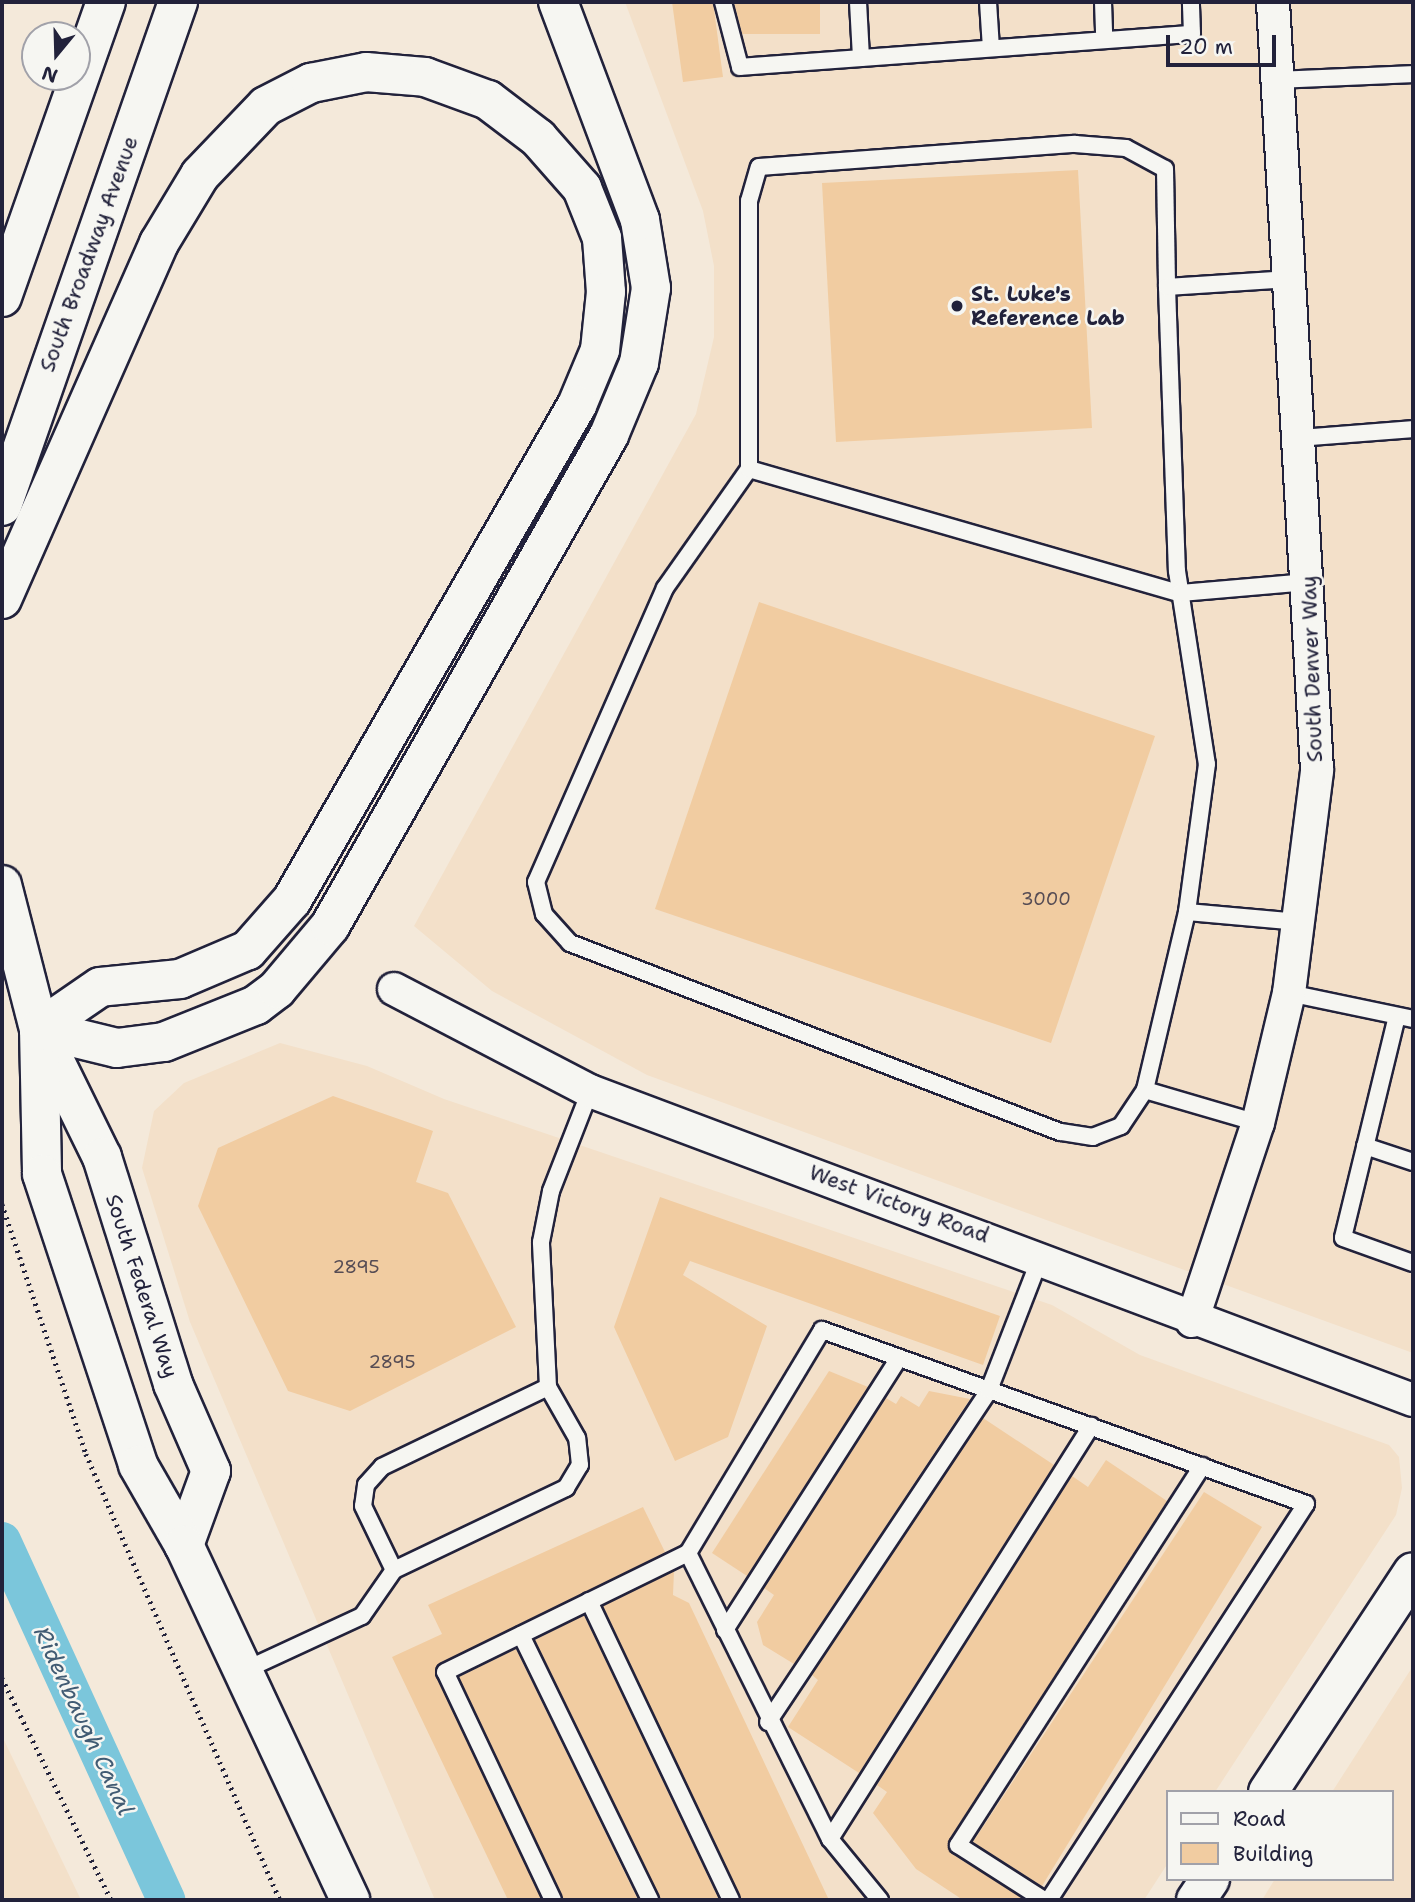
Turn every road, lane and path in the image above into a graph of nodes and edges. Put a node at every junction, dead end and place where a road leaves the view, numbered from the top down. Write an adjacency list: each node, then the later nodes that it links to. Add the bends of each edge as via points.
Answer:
1 (106, 2): 17 (main road)
2 (178, 2): 21 (main road, South Broadway Avenue)
3 (558, 2): 31 (main road, via 640,220 651,288 639,363 608,435 330,926 277,989 228,1018 164,1042 117,1048)
4 (723, 2): 12 (lane, via 740,67)
5 (858, 2): 12 (lane)
6 (988, 2): 11 (lane)
7 (1103, 2): 10 (lane)
8 (1191, 2): 10 (lane, via 1192,34)
9 (1273, 2): 14 (street, South Denver Way)
10 (1104, 40): 11 (lane)
11 (991, 48): 12 (lane)
12 (861, 58)
13 (1413, 74): 14 (lane)
14 (1279, 80): 15 (street, South Denver Way)
15 (1290, 279): 16 (lane); 19 (street, South Denver Way)
16 (1167, 287): 20 (lane, via 1169,185 1165,169 1143,152 1075,144 760,167 749,201); 23 (lane)
17 (2, 297)
18 (1413, 429): 19 (lane)
19 (1299, 438): 22 (street, South Denver Way)
20 (749, 469): 23 (lane); 32 (lane, via 665,588 536,882 544,914 570,943 1060,1132 1093,1137 1121,1126)
21 (2, 506)
22 (1309, 582): 23 (lane); 27 (street, South Denver Way, via 1317,770)
23 (1180, 593): 26 (lane, via 1207,764)
24 (2, 599): 31 (main road, via 159,243 200,175 266,106 311,83 366,72 425,77 488,100 538,138 582,188 602,238 606,292 600,350 570,417 292,900 248,950 180,979 100,987)
25 (4, 893): 31 (main road, South Federal Way)
26 (1187, 912): 27 (lane); 32 (lane)
27 (1300, 922): 29 (street, South Denver Way)
28 (394, 989): 33 (street, West Victory Road)
29 (1289, 993): 30 (lane); 34 (street, South Denver Way)
30 (1405, 1017): 35 (lane)
31 (39, 1029): 47 (main road, South Federal Way, via 41,1174 138,1465); 47 (main road, South Federal Way, via 102,1157 160,1347 211,1471)
32 (1145, 1090): 34 (lane)
33 (590, 1091): 38 (street, West Victory Road); 42 (lane, via 551,1191 541,1242)
34 (1258, 1123): 40 (street, South Denver Way)
35 (1366, 1146): 36 (lane); 39 (lane, via 1343,1238)
36 (1413, 1162)
37 (2, 1204): 61 (path, via 86,1454)
38 (1041, 1256): 40 (street, West Victory Road); 43 (lane)
39 (1413, 1263)
40 (1192, 1321): 44 (street, West Victory Road)
41 (899, 1358): 43 (lane); 48 (lane, via 822,1330); 52 (lane)
42 (548, 1387): 49 (lane, via 382,1467 366,1485 363,1506); 49 (lane, via 577,1438 580,1465 566,1488)
43 (989, 1390): 45 (lane); 56 (lane)
44 (1413, 1401)
45 (1091, 1426): 46 (lane); 58 (lane)
46 (1202, 1466): 67 (lane, via 958,1845); 67 (lane, via 1306,1504)
47 (184, 1545): 54 (main road, South Federal Way)
48 (688, 1552): 51 (lane); 52 (lane)
49 (394, 1570): 54 (lane, via 362,1616)
50 (1413, 1572): 57 (main road)
51 (589, 1601): 53 (lane); 65 (lane)
52 (725, 1630): 56 (lane)
53 (521, 1634): 63 (lane, via 445,1672); 64 (lane)
54 (240, 1672): 62 (main road, South Federal Way)
55 (2, 1678): 60 (path)
56 (768, 1722): 58 (lane)
57 (1269, 1790)
58 (830, 1839): 66 (lane)
59 (1209, 1881): 68 (main road)
60 (111, 1900)
61 (280, 1900)
62 (349, 1900)
63 (553, 1900)
64 (650, 1900)
65 (731, 1900)
66 (880, 1900)
67 (1046, 1900)
68 (1196, 1900)

